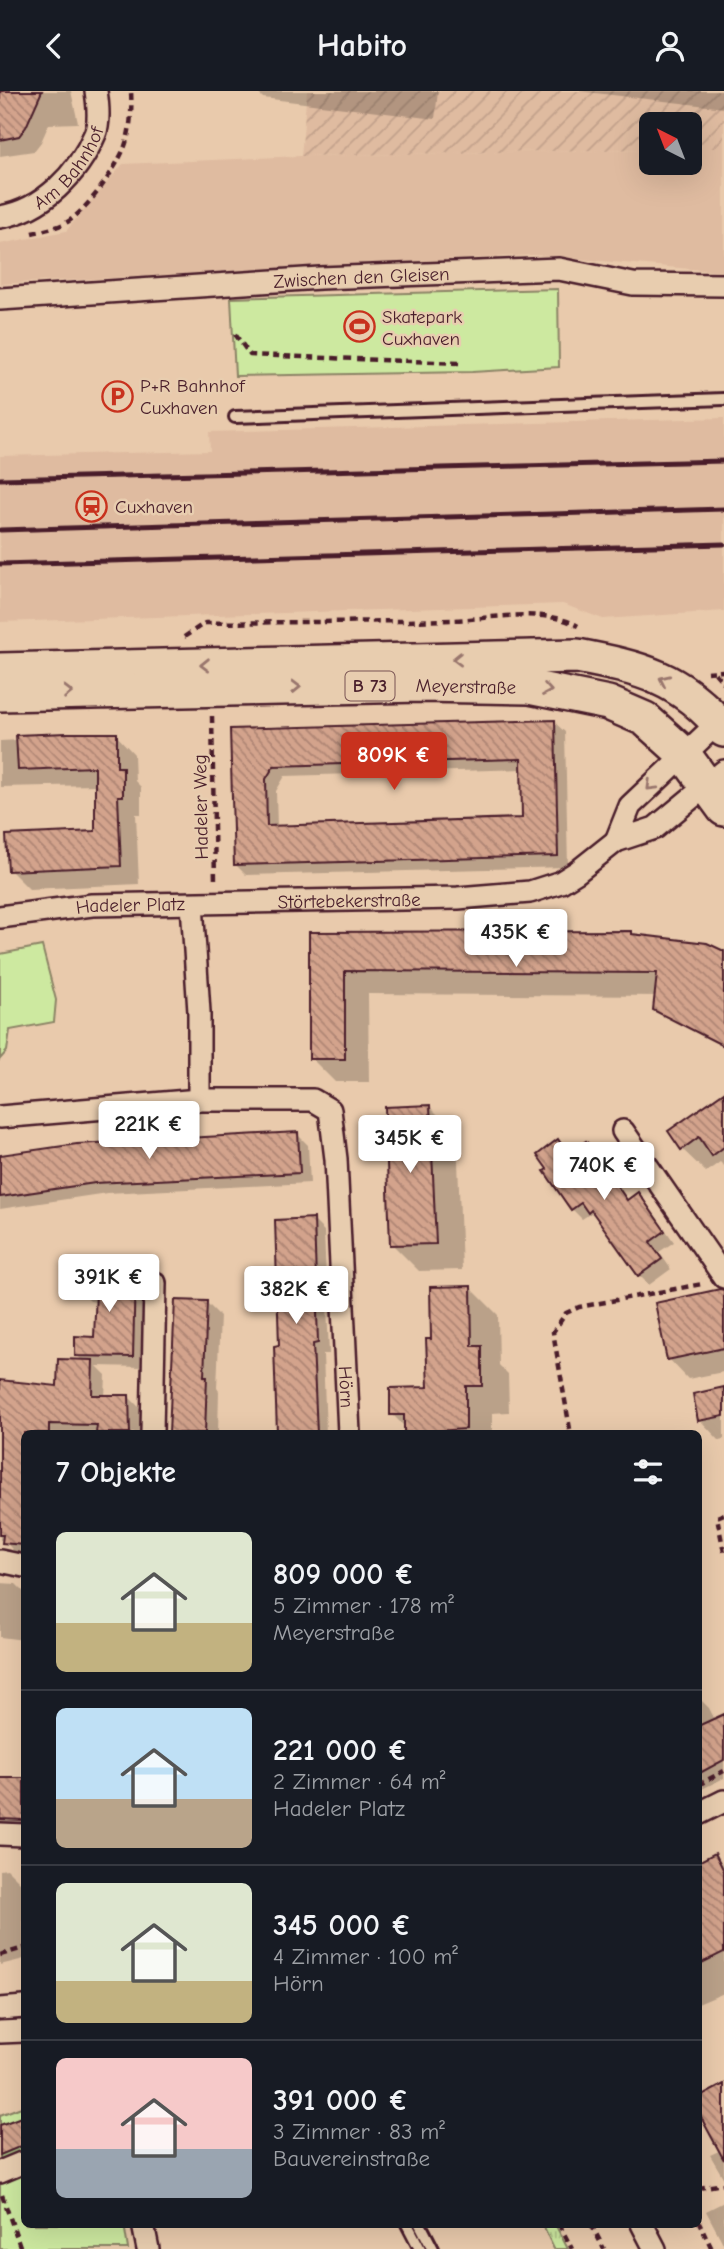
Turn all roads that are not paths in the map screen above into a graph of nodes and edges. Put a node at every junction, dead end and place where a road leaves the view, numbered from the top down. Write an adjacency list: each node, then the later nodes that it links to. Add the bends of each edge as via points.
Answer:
1 (96, 91): 2 (street, Am Bahnhof, via 96,132 74,171 43,201)
2 (0, 217)
3 (724, 285): 4 (street, Zwischen den Gleisen, via 633,283 559,269 320,278)
4 (0, 299)
5 (724, 399): 6 (lane)
6 (235, 417)
7 (0, 670): 9 (main road, Meyerstraße / B 73, one-way to 7, via 673,683 635,667 577,656)
8 (0, 694): 10 (main road, Meyerstraße / B 73, one-way to 10, via 408,685 529,687 608,703 651,724)
9 (722, 723): 10 (street, Störtebekerstraße)
10 (683, 753): 11 (main road, Meyerstraße / B 73); 12 (street, Störtebekerstraße, one-way to 12, via 630,806)
11 (718, 788): 12 (street, Störtebekerstraße, via 655,828)
12 (616, 841): 13 (street, Störtebekerstraße, via 578,872 530,892)
13 (192, 904): 14 (street, Hadeler Platz, via 92,905); 15 (street, Hadeler Platz)
14 (0, 917)
15 (199, 1100): 16 (street); 21 (street, Hörn, via 313,1100 330,1109)
16 (0, 1118)
17 (623, 1131): 18 (street)
18 (724, 1277)
19 (155, 1283): 20 (street)
20 (152, 1430)
21 (349, 1430)
22 (0, 1561): 23 (street)
23 (21, 1565)
24 (724, 1801): 25 (street)
25 (702, 1812)
26 (0, 1834): 27 (street)
27 (21, 1835)
28 (21, 2007): 29 (street)
29 (0, 2009)
30 (21, 2031): 31 (street)
31 (0, 2032)
32 (21, 2163): 33 (street)
33 (0, 2172)
34 (144, 2228): 38 (street)
35 (409, 2228): 39 (lane)
36 (422, 2228): 40 (lane)
37 (644, 2228): 41 (street)
38 (148, 2249)
39 (420, 2249)
40 (433, 2249)
41 (656, 2249)

